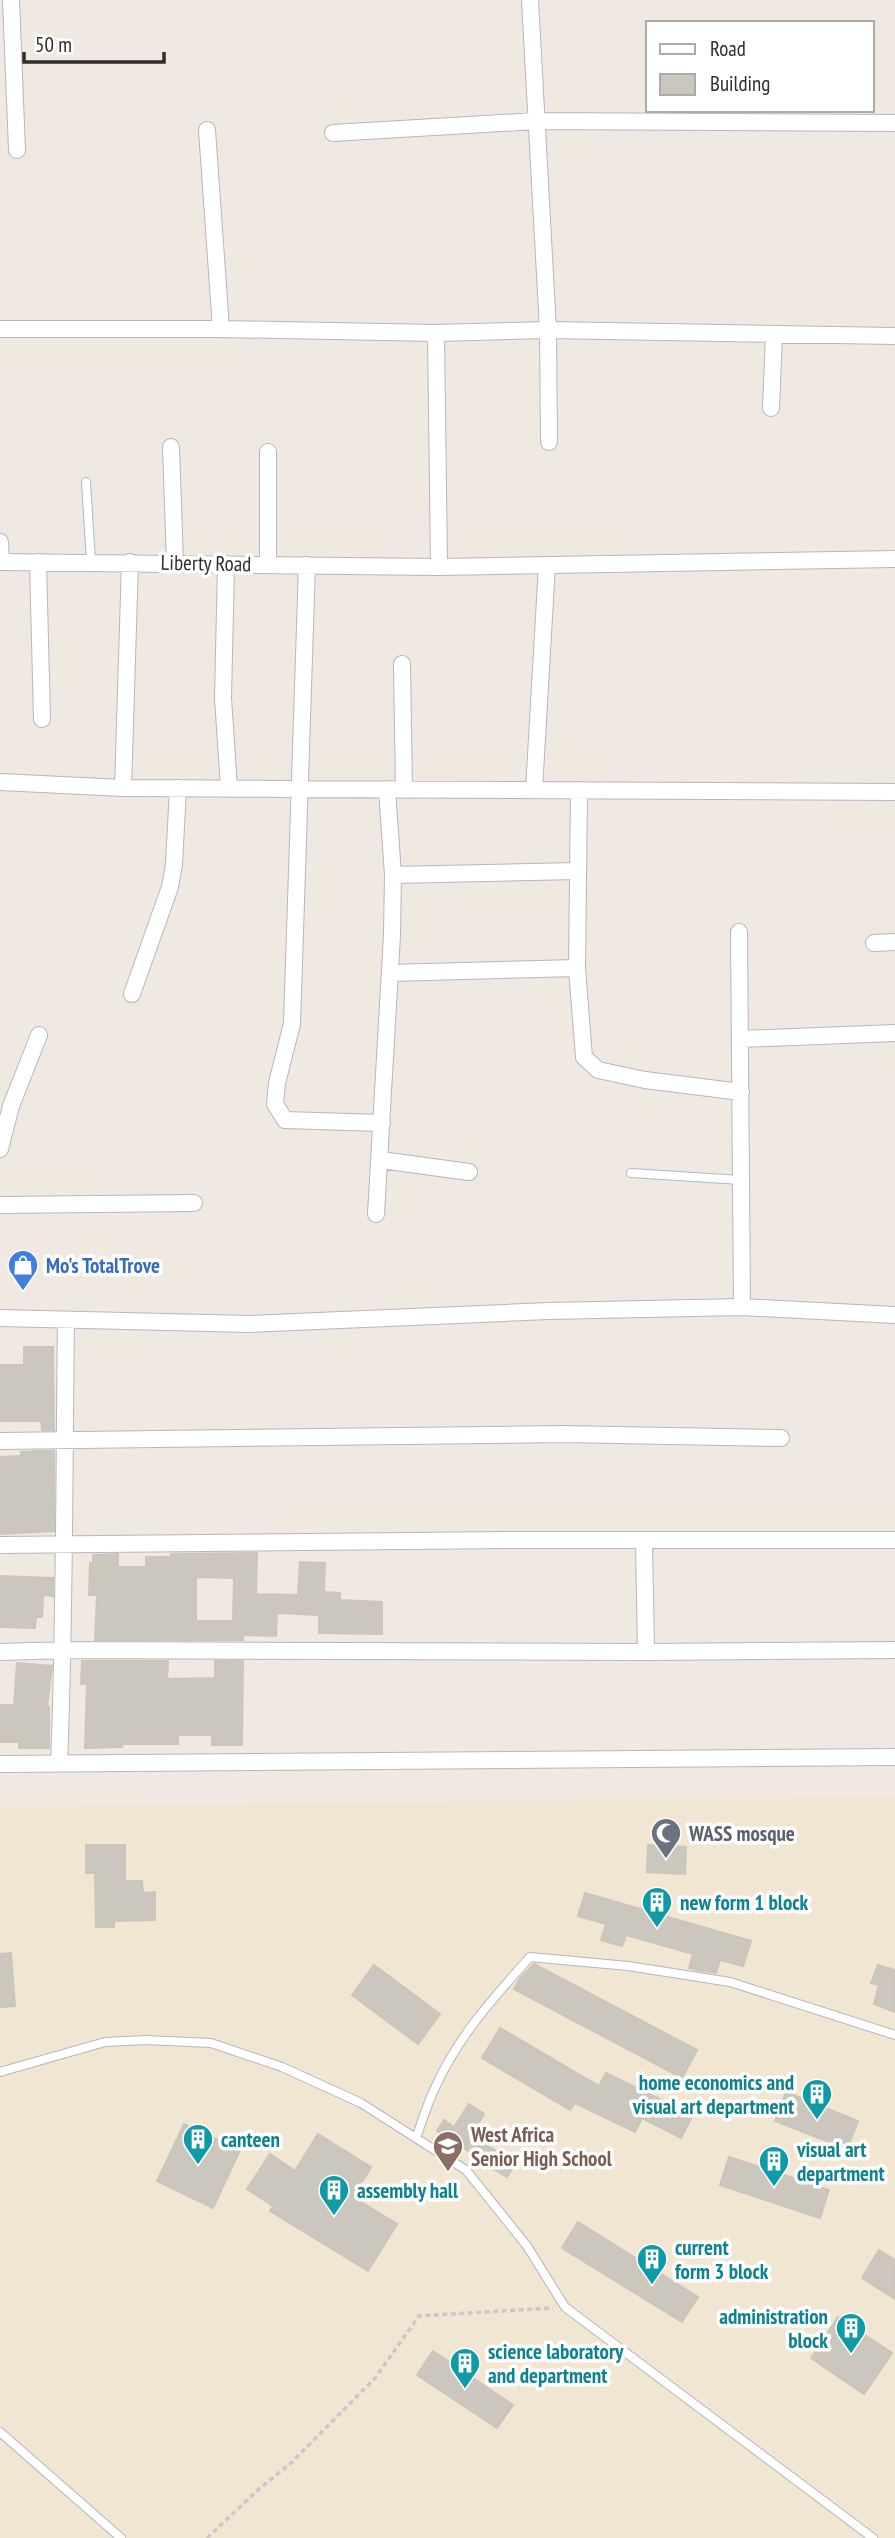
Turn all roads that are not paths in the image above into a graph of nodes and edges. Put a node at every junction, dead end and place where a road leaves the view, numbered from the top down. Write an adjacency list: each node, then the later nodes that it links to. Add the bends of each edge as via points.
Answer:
1 (11, 0): 7 (street)
2 (530, 0): 3 (street)
3 (536, 121): 4 (street); 6 (street); 10 (street)
4 (895, 123)
5 (207, 130): 9 (street)
6 (333, 133)
7 (17, 150)
8 (0, 329): 9 (street)
9 (221, 329): 11 (street)
10 (548, 330): 11 (street); 12 (street); 15 (street)
11 (436, 333): 30 (street)
12 (774, 334): 13 (street); 14 (street)
13 (895, 336)
14 (771, 408)
15 (549, 442)
16 (171, 447): 25 (street)
17 (268, 452): 27 (street)
18 (86, 482): 21 (lane)
19 (0, 542): 22 (street)
20 (895, 559): 29 (street, Liberty Road)
21 (91, 561): 23 (street, Liberty Road); 24 (street, Liberty Road)
22 (1, 562): 23 (street, Liberty Road)
23 (38, 562): 32 (street)
24 (130, 562): 25 (street, Liberty Road); 34 (street)
25 (175, 563): 26 (street, Liberty Road)
26 (226, 564): 27 (street, Liberty Road); 36 (street, via 223,698)
27 (268, 565): 28 (street, Liberty Road)
28 (307, 565): 30 (street, Liberty Road); 37 (street)
29 (547, 565): 30 (street, Liberty Road); 39 (street)
30 (439, 567)
31 (402, 664): 38 (street)
32 (41, 719)
33 (0, 782): 34 (street)
34 (123, 788): 35 (street)
35 (177, 788): 36 (street); 49 (street, via 170,887)
36 (229, 788): 37 (street)
37 (299, 789): 38 (street); 55 (street, via 292,1024 275,1104 285,1121)
38 (396, 790): 39 (street); 43 (street)
39 (534, 790): 40 (street)
40 (579, 790): 41 (street); 42 (street)
41 (895, 792)
42 (579, 871): 43 (street); 47 (street)
43 (393, 875): 48 (street)
44 (739, 932): 52 (street)
45 (895, 942): 46 (street)
46 (874, 943)
47 (577, 968): 48 (street); 53 (street, via 584,1057 598,1070)
48 (390, 974): 55 (street)
49 (132, 994)
50 (895, 1033): 52 (street)
51 (40, 1035): 54 (street)
52 (740, 1040): 53 (street)
53 (741, 1092): 60 (street)
54 (6, 1105): 56 (street)
55 (382, 1123): 57 (street)
56 (0, 1149)
57 (381, 1160): 58 (street); 63 (street)
58 (469, 1172)
59 (631, 1173): 60 (lane)
60 (741, 1180): 64 (street)
61 (194, 1203): 62 (street)
62 (0, 1205)
63 (376, 1214)
64 (742, 1307): 65 (street); 67 (street, via 249,1324)
65 (895, 1315)
66 (0, 1318): 67 (street)
67 (66, 1320): 69 (street)
68 (781, 1438): 69 (street, via 562,1434)
69 (64, 1440): 70 (street); 73 (street)
70 (0, 1441)
71 (644, 1540): 72 (street); 73 (street); 78 (street)
72 (895, 1540)
73 (62, 1544): 74 (street); 75 (street)
74 (0, 1545)
75 (64, 1650): 77 (street); 78 (street); 81 (street)
76 (895, 1650): 78 (street)
77 (0, 1652)
78 (646, 1652)
79 (895, 1757): 81 (street)
80 (0, 1764): 81 (street)
81 (59, 1764)
82 (895, 2035): 84 (lane, via 730,1982 530,1957 491,2000 455,2051 435,2087)
83 (0, 2072): 84 (lane, via 105,2042 211,2043 282,2067 361,2103)
84 (416, 2138): 87 (lane, via 466,2170 527,2246 565,2308)
85 (0, 2432): 86 (lane)
86 (121, 2538)
87 (873, 2538)

